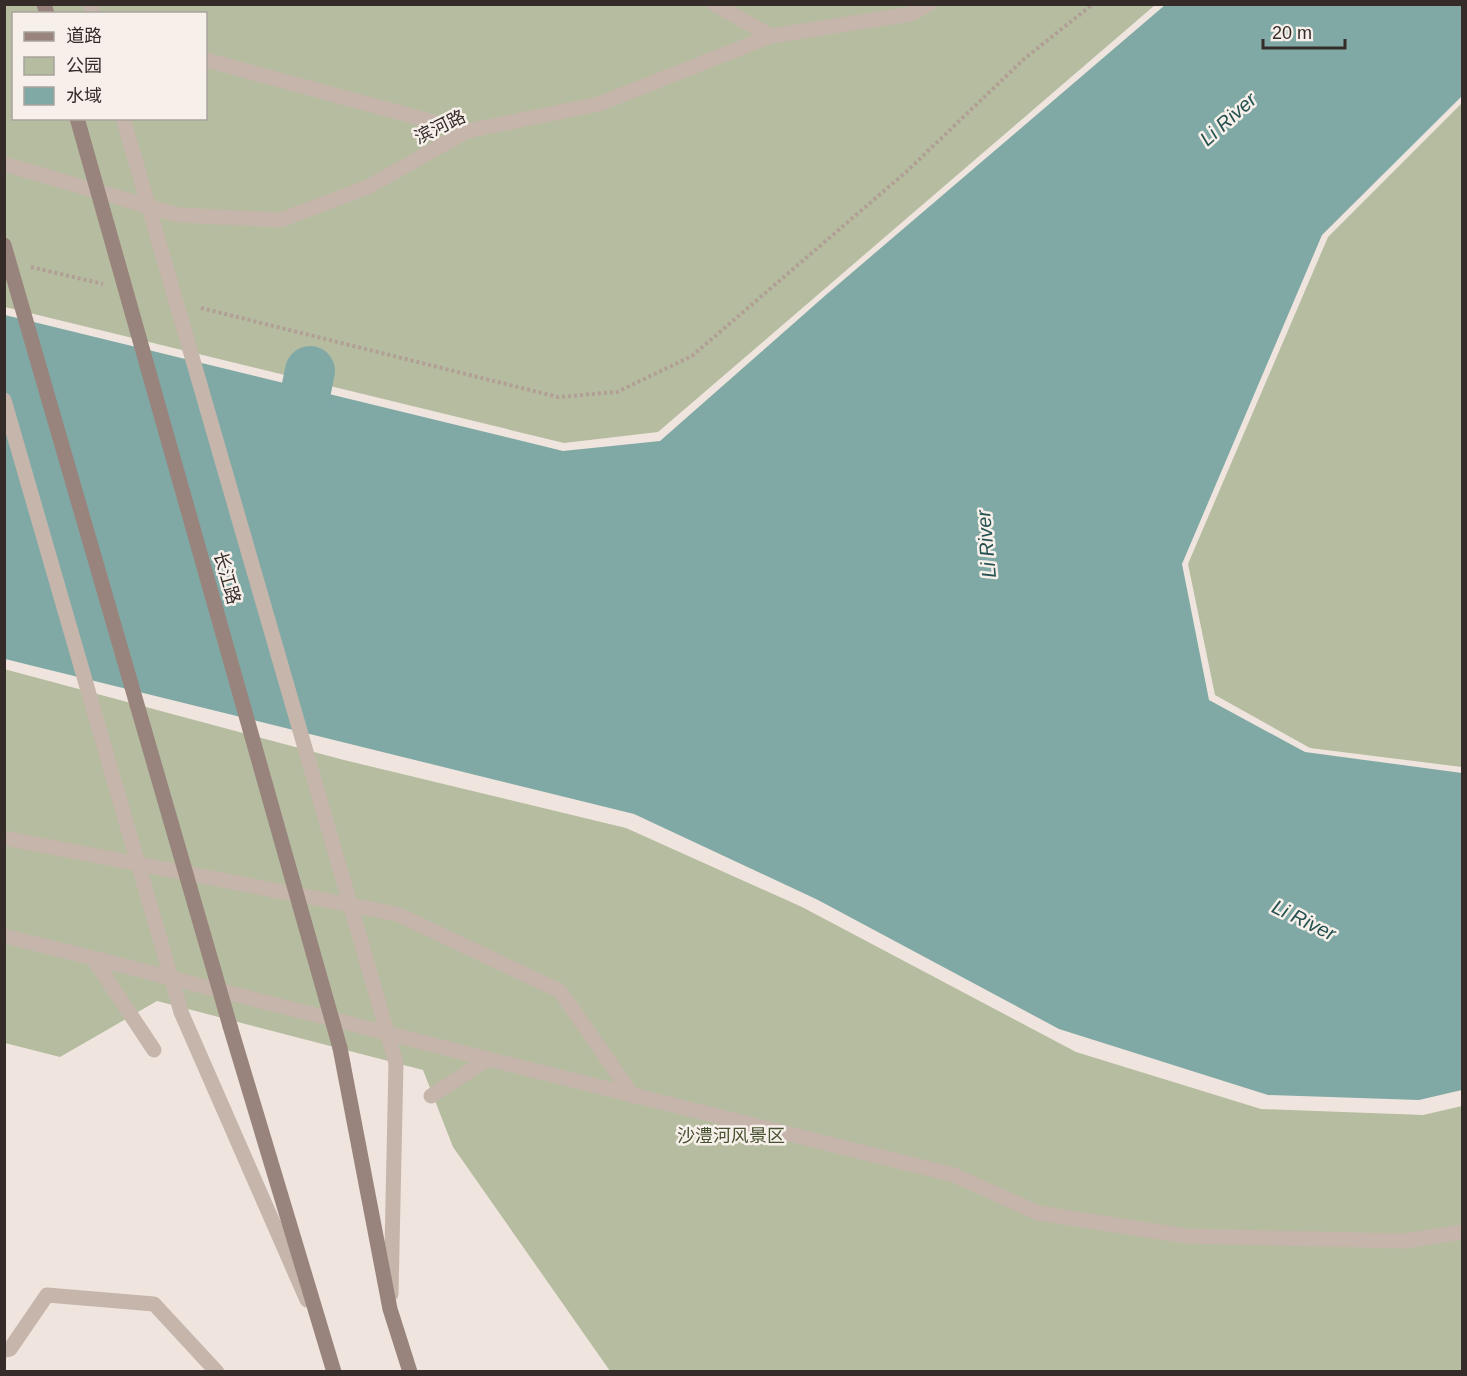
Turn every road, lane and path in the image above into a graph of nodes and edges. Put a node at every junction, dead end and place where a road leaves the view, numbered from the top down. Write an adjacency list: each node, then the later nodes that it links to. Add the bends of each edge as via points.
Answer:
1 (714, 4): 4 (street)
2 (929, 4): 4 (street, 滨河路, via 911,14)
3 (1093, 4): 13 (path, via 1024,59 906,172 692,356 617,392 558,397)
4 (771, 36): 8 (street, 滨河路, via 599,104)
5 (207, 60): 8 (street)
6 (78, 120): 23 (main road, 长江路, bridge, via 340,1048)
7 (124, 120): 23 (street, bridge, via 396,1063)
8 (467, 131): 9 (street, 滨河路, via 368,187 281,220 178,215)
9 (4, 164)
10 (4, 245): 24 (main road, bridge)
11 (28, 266): 12 (path)
12 (109, 286)
13 (190, 306)
14 (4, 400): 24 (street, bridge, via 181,1012)
15 (4, 838): 21 (street, via 397,914 560,991)
16 (4, 936): 17 (street)
17 (93, 958): 18 (street); 19 (street)
18 (154, 1050)
19 (489, 1059): 20 (street); 21 (street)
20 (430, 1096)
21 (633, 1096): 22 (street, via 954,1175 1038,1213 1186,1236 1405,1241)
22 (1462, 1232)
23 (390, 1309): 28 (main road, 长江路)
24 (318, 1323): 27 (main road)
25 (4, 1350): 26 (street, via 10,1349 48,1296 154,1304)
26 (217, 1371)
27 (334, 1371)
28 (410, 1371)

